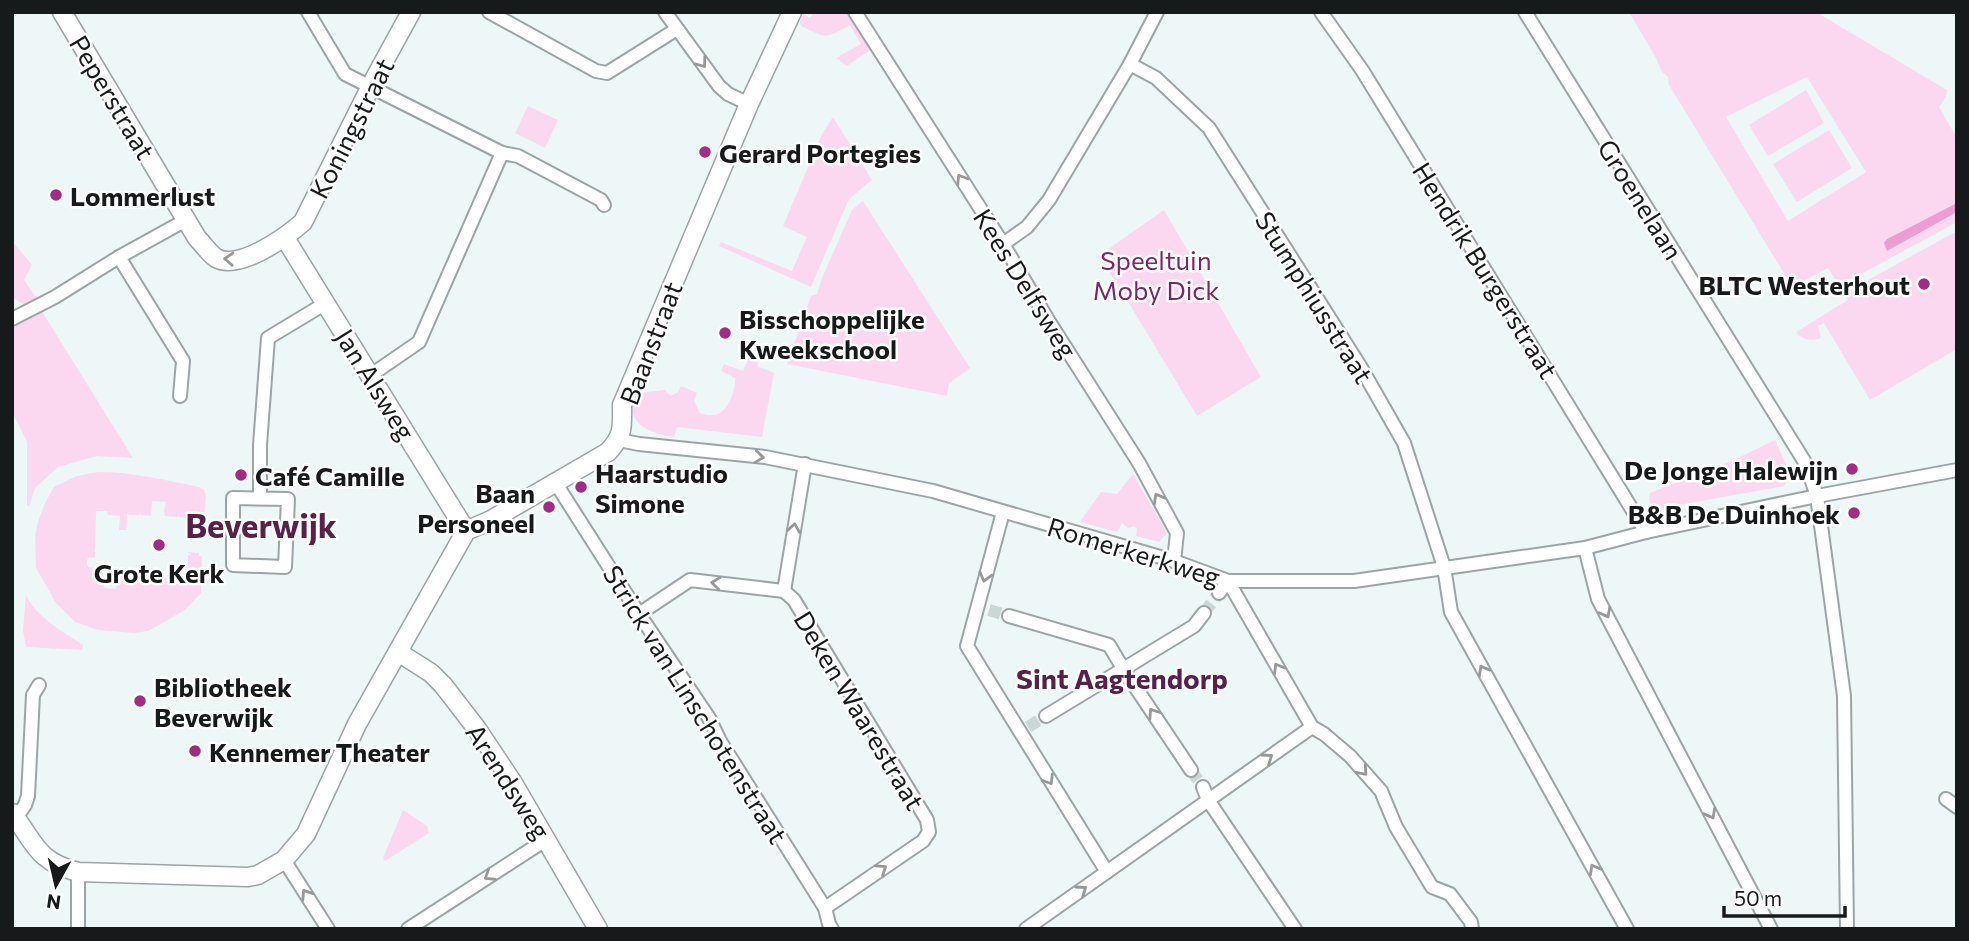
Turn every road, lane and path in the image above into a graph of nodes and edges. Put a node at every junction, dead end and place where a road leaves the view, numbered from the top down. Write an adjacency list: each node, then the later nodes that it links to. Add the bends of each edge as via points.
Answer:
1 (62, 12): 17 (street, Peperstraat)
2 (308, 12): 13 (street, via 345,74)
3 (411, 12): 13 (street, Koningstraat)
4 (489, 12): 11 (street, via 607,73)
5 (665, 12): 11 (street)
6 (792, 12): 14 (street, Baanstraat)
7 (855, 12): 19 (street, Kees Delfsweg, one-way to 7)
8 (1157, 12): 12 (street)
9 (1321, 12): 33 (street, Hendrik Burgerstraat, via 1362,70)
10 (1525, 12): 29 (street, Groenelaan, via 1806,464)
11 (677, 29): 14 (street, one-way to 14, via 719,86)
12 (1130, 64): 19 (street, via 1049,200 1027,227); 36 (street, Stumphiusstraat, via 1156,78 1209,128 1360,366 1404,443)
13 (370, 87): 15 (street); 18 (street, Koningstraat, via 303,222)
14 (749, 104): 25 (street, Baanstraat, via 622,405)
15 (502, 153): 16 (street, via 528,161); 23 (street, via 419,342)
16 (604, 205)
17 (186, 220): 18 (street, Peperstraat, one-way to 17, via 244,258 224,261 214,257); 20 (street)
18 (285, 238): 21 (street, Jan Alsweg)
19 (1003, 244): 35 (street, Kees Delfsweg, one-way to 19, via 1177,533 1139,463)
20 (119, 257): 22 (street); 24 (street, via 183,361)
21 (326, 303): 23 (street, Jan Alsweg); 30 (street, via 268,338)
22 (12, 319)
23 (371, 375): 32 (street, Jan Alsweg)
24 (180, 396)
25 (619, 440): 26 (street, Romerkerkweg, one-way to 26); 28 (street, Baanstraat, via 608,452)
26 (805, 464): 31 (street, Romerkerkweg, via 933,491); 38 (street, Deken Waarestraat, one-way to 26)
27 (1957, 470): 29 (street, Romerkerkweg)
28 (555, 482): 32 (street, Baanstraat); 41 (street, Strick van Linschotenstraat)
29 (1817, 496): 33 (street, Romerkerkweg); 67 (street, Groenelaan, via 1844,696)
30 (260, 498): 30 (street, via 233,498 233,565 285,566 288,499)
31 (1003, 512): 35 (street, Romerkerkweg); 55 (street, one-way to 55, via 983,608 967,646 1024,730)
32 (466, 531): 43 (street)
33 (1646, 532): 34 (street, Romerkerkweg)
34 (1585, 548): 36 (street, Romerkerkweg); 66 (street, one-way to 66, via 1598,598)
35 (1174, 561): 37 (street, Romerkerkweg)
36 (1444, 567): 37 (street, Romerkerkweg, via 1354,581); 65 (street, Stumphiusstraat, one-way to 36, via 1451,612)
37 (1228, 581): 39 (street); 47 (street, one-way to 37)
38 (784, 591): 41 (street, one-way to 41, via 690,580); 56 (street, Deken Waarestraat, one-way to 38, via 923,842 929,832 927,820 801,611)
39 (1219, 593)
40 (1204, 613): 44 (street, via 1194,626)
41 (639, 614): 56 (street, Strick van Linschotenstraat, via 709,718)
42 (1009, 616): 44 (street, via 1109,645)
43 (398, 652): 52 (street, Arendsweg, via 443,685 477,729); 53 (street, via 357,724 306,834)
44 (1124, 670): 46 (street); 48 (street, one-way to 44)
45 (39, 685): 51 (street, via 33,695 28,796)
46 (1046, 716)
47 (1312, 727): 50 (street, one-way to 47); 64 (street, one-way to 64, via 1350,756 1381,791 1396,827 1432,887 1450,894)
48 (1191, 770)
49 (1203, 787): 50 (street)
50 (1208, 800): 55 (street); 57 (street)
51 (14, 815): 54 (street, via 43,856)
52 (547, 839): 60 (street, one-way to 60); 61 (street, Arendsweg)
53 (284, 860): 54 (street, via 248,877); 59 (street, one-way to 53)
54 (78, 872): 58 (street)
55 (1107, 872): 63 (street, one-way to 55)
56 (825, 908): 62 (street, Strick van Linschotenstraat)
57 (1291, 927)
58 (78, 929)
59 (328, 929)
60 (408, 929)
61 (598, 929)
62 (832, 929)
63 (1026, 929)
64 (1472, 929)
65 (1627, 929)
66 (1771, 929)
67 (1847, 929)

